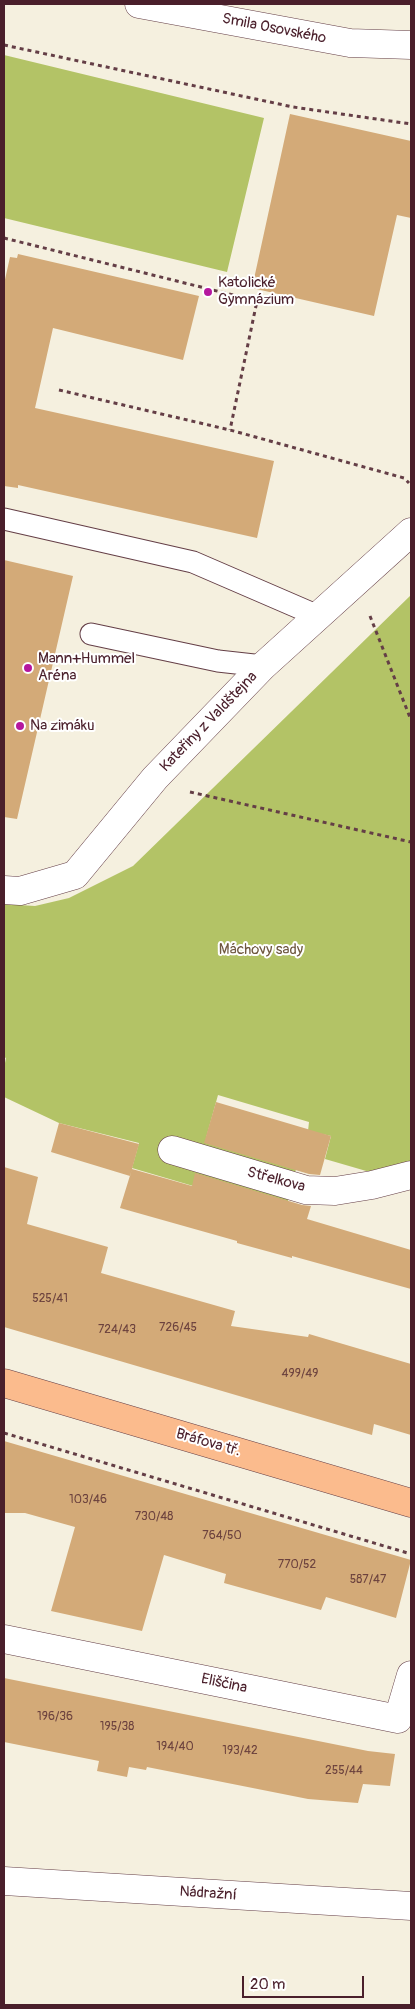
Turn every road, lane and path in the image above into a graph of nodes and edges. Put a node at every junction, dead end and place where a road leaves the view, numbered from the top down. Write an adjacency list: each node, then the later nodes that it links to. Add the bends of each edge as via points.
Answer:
1 (139, 4): 3 (street, Smila Osovského, via 350,43)
2 (4, 45): 4 (path, via 293,107)
3 (411, 45)
4 (411, 124)
5 (4, 238): 7 (path, via 257,302)
6 (59, 390): 7 (path)
7 (230, 430): 8 (path, via 404,478)
8 (409, 483)
9 (4, 519): 12 (lane, via 193,562)
10 (411, 532): 12 (street, Kateřiny z Valdštejna)
11 (368, 610): 15 (path)
12 (318, 616): 14 (street, Kateřiny z Valdštejna)
13 (91, 634): 14 (lane, via 218,661)
14 (263, 666): 18 (street, Kateřiny z Valdštejna, via 155,778 75,875 20,891)
15 (411, 720)
16 (190, 792): 17 (path)
17 (411, 842)
18 (4, 890)
19 (172, 1150): 20 (street, Střelkova, via 306,1190 335,1191)
20 (411, 1175)
21 (4, 1383): 23 (main road, Bráfova tř.)
22 (4, 1433): 24 (path)
23 (411, 1503)
24 (411, 1554)
25 (4, 1639): 26 (street, Eliščina, via 398,1719)
26 (411, 1675)
27 (4, 1881): 28 (street, Nádražní)
28 (411, 1906)

